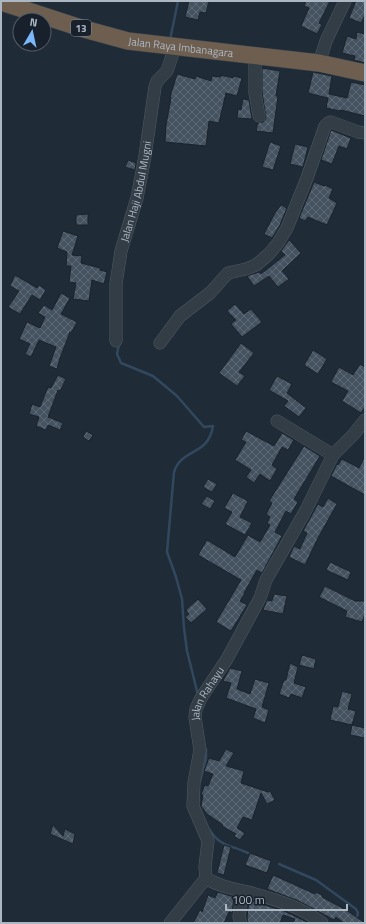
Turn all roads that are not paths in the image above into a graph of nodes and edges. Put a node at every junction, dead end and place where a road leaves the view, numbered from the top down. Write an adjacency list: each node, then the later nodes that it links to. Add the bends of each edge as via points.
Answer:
1 (345, 1): 5 (street)
2 (1, 2): 3 (highway, Jalan Raya Imbanagara / 13, via 128,41)
3 (170, 46): 4 (highway, Jalan Raya Imbanagara / 13); 9 (street, Jalan Haji Abdul Mugni, via 162,77 155,87 145,156 120,257 116,284)
4 (255, 55): 5 (highway, Jalan Raya Imbanagara / 13); 7 (street, via 255,93)
5 (319, 63): 6 (highway, Jalan Raya Imbanagara / 13)
6 (365, 73)
7 (259, 116)
8 (365, 133): 10 (street, via 331,122 325,126 287,228 278,243 256,265 228,273 210,293 180,316)
9 (116, 341)
10 (160, 343)
11 (365, 420): 13 (street, Jalan Rahayu)
12 (277, 421): 13 (street)
13 (333, 455): 14 (street, Jalan Rahayu, via 306,510 266,580 260,598 228,660 199,701 194,717 200,750 193,789 193,806 208,841)
14 (206, 878): 15 (street); 16 (street)
15 (242, 891): 17 (street, via 239,917); 18 (street, via 286,903)
16 (170, 923)
17 (241, 923)
18 (322, 923)

